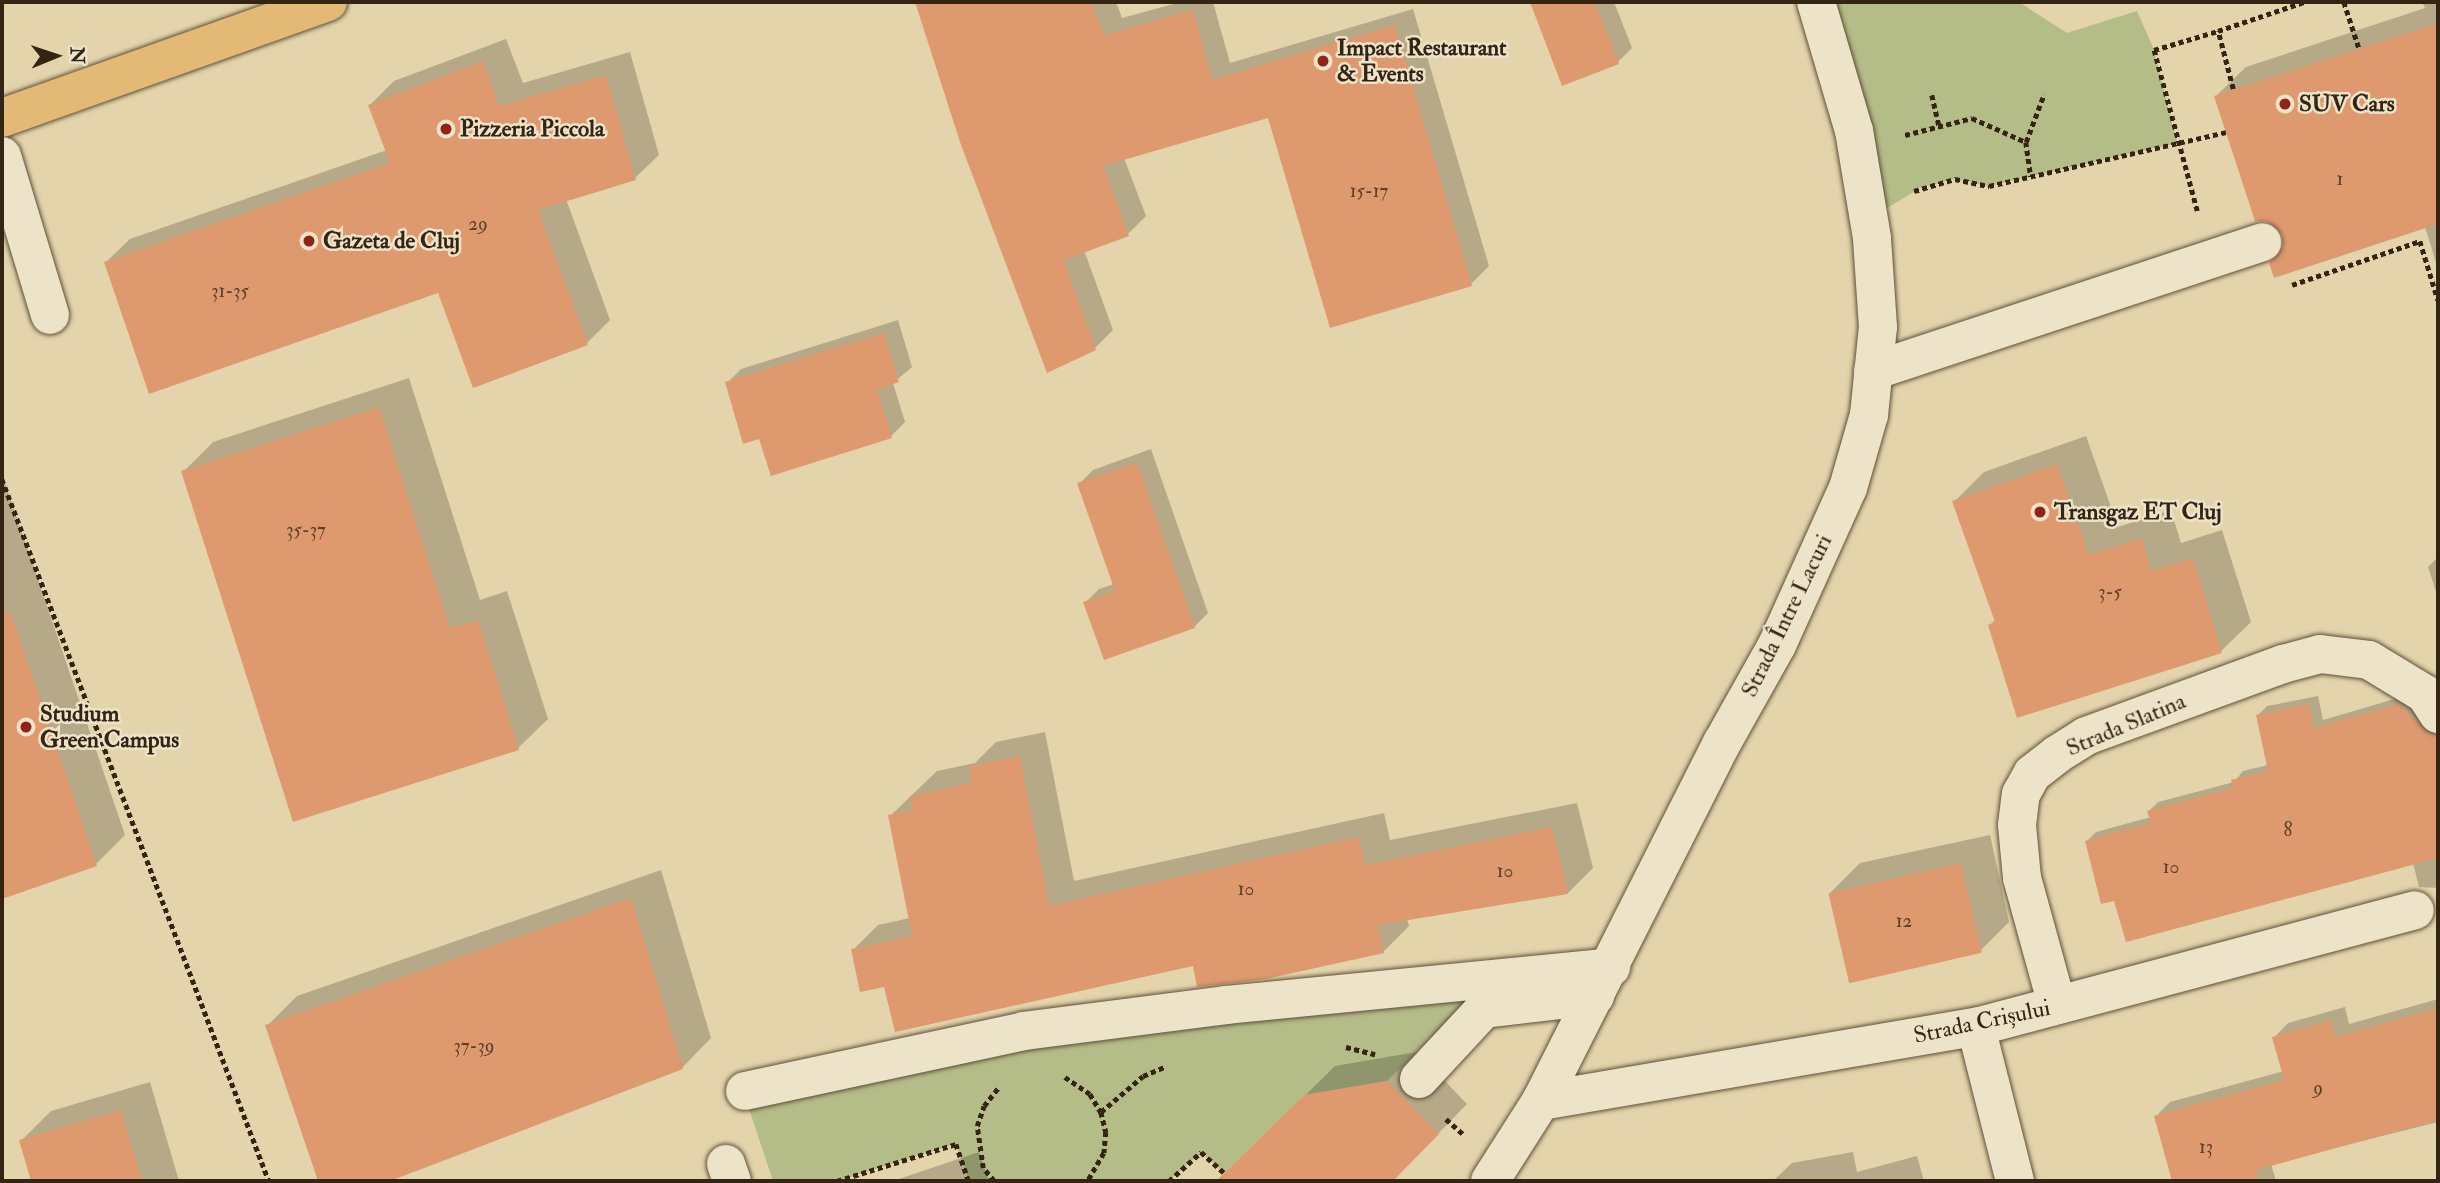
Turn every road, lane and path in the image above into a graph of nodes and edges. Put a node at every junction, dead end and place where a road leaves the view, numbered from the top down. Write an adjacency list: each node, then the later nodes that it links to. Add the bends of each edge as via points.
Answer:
1 (328, 2): 10 (main road)
2 (1816, 2): 15 (street, Strada Între Lacuri)
3 (2304, 2): 5 (path)
4 (2344, 2): 6 (path)
5 (2218, 31): 7 (path); 14 (path, via 2154,50)
6 (2359, 48)
7 (2234, 89)
8 (2044, 94): 13 (path)
9 (1932, 95): 11 (path)
10 (2, 118)
11 (1939, 126): 13 (path, via 1972,118); 15 (path)
12 (2226, 132): 14 (path)
13 (2026, 142): 17 (path)
14 (2177, 143): 17 (path)
15 (1857, 148): 18 (street, Strada Între Lacuri)
16 (2, 156): 20 (street)
17 (2031, 177): 18 (path, via 1989,187 1955,179 1931,185)
18 (1869, 219): 21 (street, Strada Între Lacuri, via 1878,327)
19 (2262, 242): 21 (street)
20 (50, 316)
21 (1873, 371): 25 (street, Strada Între Lacuri, via 1869,415 1848,488 1818,559)
22 (2, 479): 40 (path)
23 (2438, 713): 26 (street, Strada Slatina, via 2425,694 2369,660 2320,654 2087,737 2056,755 2032,774 2021,794 2017,825 2022,878)
24 (2415, 910): 26 (street, Strada Crișului)
25 (1603, 981): 32 (street, via 1484,1009); 34 (street, via 1226,1005 1024,1031); 35 (street, Strada Între Lacuri)
26 (2057, 1005): 27 (street, Strada Crișului)
27 (1976, 1027): 35 (street, Strada Crișului); 46 (street)
28 (1342, 1045): 30 (path, via 1375,1054)
29 (1177, 1061): 36 (path, via 1143,1076)
30 (1385, 1063)
31 (1055, 1073): 36 (path, via 1074,1081)
32 (1419, 1079)
33 (1005, 1084): 43 (path, via 984,1106 976,1126 983,1168)
34 (745, 1091)
35 (1541, 1101): 39 (street, Strada Între Lacuri)
36 (1101, 1112): 44 (path, via 1104,1153)
37 (1442, 1115): 39 (path)
38 (1224, 1173): 45 (path, via 1201,1152)
39 (1495, 1175)
40 (269, 1181)
41 (837, 1181): 42 (path, via 956,1144)
42 (969, 1181)
43 (994, 1181)
44 (1088, 1181)
45 (1169, 1181)
46 (2015, 1181)

